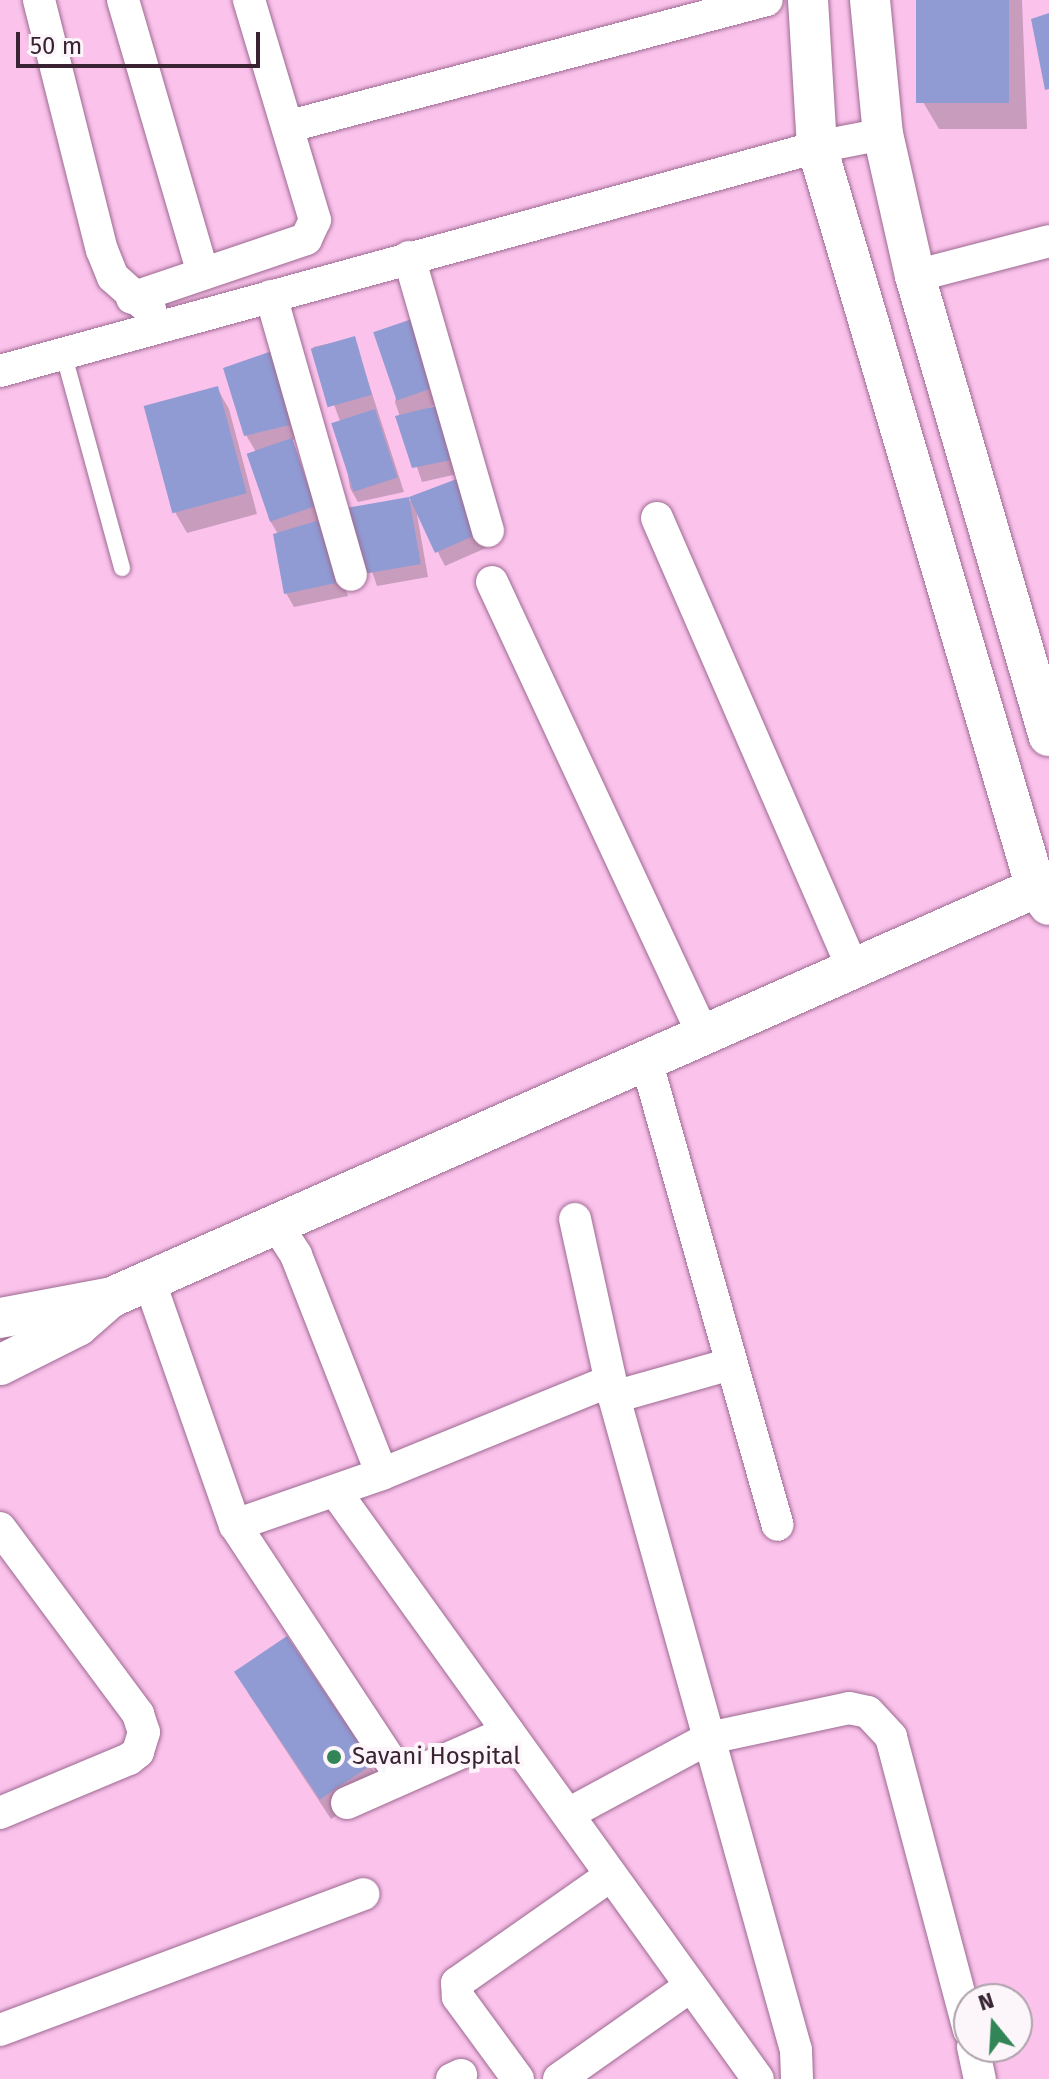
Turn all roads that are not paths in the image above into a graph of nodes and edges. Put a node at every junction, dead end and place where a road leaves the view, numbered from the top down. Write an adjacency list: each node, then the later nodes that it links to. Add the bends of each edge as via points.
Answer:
1 (39, 0): 16 (street, via 102,250 113,277)
2 (123, 0): 13 (street)
3 (249, 0): 8 (street)
4 (767, 0): 7 (street)
5 (808, 0): 10 (street)
6 (870, 0): 9 (street)
7 (652, 15): 8 (street)
8 (290, 126): 13 (street, via 315,220 306,239)
9 (883, 134): 10 (street); 14 (street)
10 (817, 147): 12 (street); 26 (street)
11 (1049, 241): 14 (street)
12 (409, 257): 15 (street); 21 (street)
13 (203, 274): 16 (street)
14 (915, 276): 25 (street)
15 (271, 296): 17 (street); 23 (street)
16 (132, 298): 17 (street)
17 (168, 322): 18 (street)
18 (63, 352): 19 (street); 22 (lane)
19 (0, 371)
20 (657, 518): 27 (street)
21 (488, 531)
22 (122, 568)
23 (351, 575)
24 (492, 582): 28 (street)
25 (1049, 736)
26 (1045, 892): 27 (street)
27 (853, 969): 28 (street)
28 (703, 1035): 29 (street)
29 (646, 1060): 31 (street); 35 (street)
30 (575, 1219): 37 (street)
31 (276, 1224): 32 (street); 38 (street, via 296,1255)
32 (149, 1280): 33 (street); 40 (street)
33 (112, 1297): 34 (street); 36 (street, via 78,1326)
34 (0, 1318)
35 (731, 1364): 37 (street); 41 (street)
36 (0, 1365)
37 (612, 1389): 38 (street); 44 (street)
38 (382, 1474): 39 (street)
39 (335, 1491): 40 (street); 43 (street)
40 (235, 1525): 45 (street)
41 (778, 1525)
42 (0, 1528): 47 (street, via 138,1714 144,1732 138,1752 129,1759)
43 (508, 1732): 45 (street); 48 (street)
44 (709, 1738): 48 (street); 51 (street, via 849,1708 880,1721 891,1737); 57 (street, via 796,2050)
45 (402, 1778): 46 (street)
46 (347, 1803)
47 (0, 1813)
48 (568, 1814): 49 (street)
49 (611, 1875): 52 (street); 54 (street, via 457,1983 458,1997)
50 (363, 1894): 53 (street)
51 (956, 1983)
52 (691, 1986): 55 (street); 56 (street)
53 (0, 2030)
54 (518, 2079)
55 (559, 2079)
56 (758, 2079)
57 (797, 2079)

